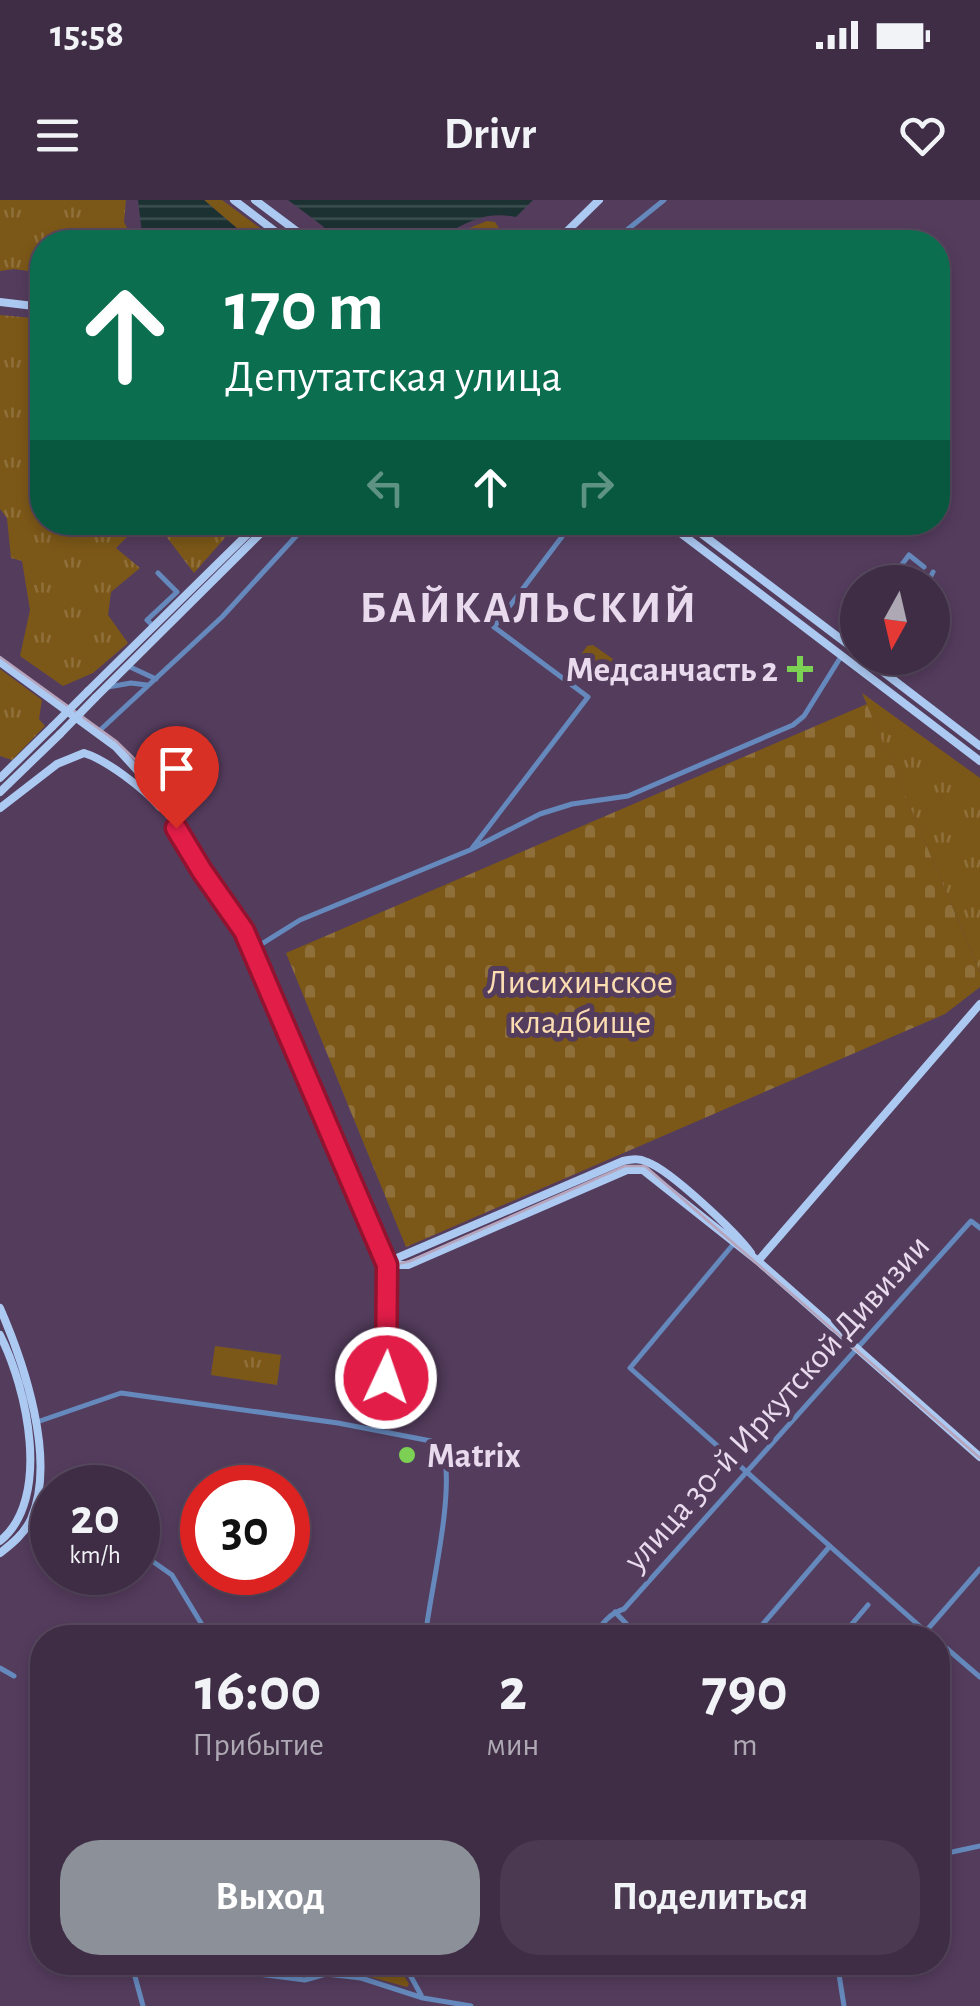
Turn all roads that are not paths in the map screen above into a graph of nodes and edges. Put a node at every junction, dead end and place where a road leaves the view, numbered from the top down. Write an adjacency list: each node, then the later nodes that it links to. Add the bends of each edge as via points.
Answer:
1 (234, 200): 5 (main road)
2 (255, 200): 6 (main road)
3 (599, 200): 7 (main road)
4 (664, 200): 8 (street)
5 (273, 230)
6 (295, 230)
7 (568, 230)
8 (627, 230)
9 (0, 302): 10 (main road)
10 (30, 306)
11 (247, 535): 20 (main road)
12 (259, 535): 25 (main road)
13 (298, 535): 29 (street)
14 (564, 535): 43 (street, via 494,626 588,697)
15 (683, 535): 22 (main road)
16 (703, 535): 21 (main road)
17 (901, 565): 18 (street, via 908,555)
18 (921, 565)
19 (158, 573): 20 (street, via 177,592 147,620)
20 (154, 627): 26 (main road)
21 (840, 638)
22 (840, 653)
23 (840, 658): 43 (street, via 793,724 628,796 540,814)
24 (0, 662): 34 (main road)
25 (128, 666): 26 (main road); 29 (street)
26 (116, 670): 31 (main road); 32 (main road)
27 (868, 675): 37 (main road)
28 (886, 675): 35 (main road)
29 (156, 679): 30 (street)
30 (148, 685): 31 (street); 34 (street)
31 (106, 687): 32 (main road)
32 (92, 695): 33 (main road, bridge)
33 (56, 730): 38 (main road); 40 (main road)
34 (97, 732): 36 (main road)
35 (980, 746)
36 (130, 761): 39 (main road, via 138,775); 42 (main road, via 156,790)
37 (980, 761)
38 (0, 778)
39 (125, 778): 41 (main road, via 80,754); 42 (main road, via 158,803)
40 (0, 792)
41 (0, 808)
42 (180, 834): 44 (main road)
43 (470, 850): 44 (street, via 300,920)
44 (252, 950): 48 (main road)
45 (980, 1004): 49 (main road)
46 (980, 1228): 53 (street, улица 30-й Иркутской Дивизии, via 971,1221)
47 (737, 1240): 48 (main road, via 658,1168 639,1159 397,1258); 49 (main road); 50 (main road, via 654,1176 632,1169 408,1264); 58 (street, via 630,1368)
48 (381, 1251): 50 (main road)
49 (758, 1261): 53 (main road)
50 (387, 1265): 55 (street)
51 (0, 1308): 54 (main road, via 21,1357)
52 (0, 1335): 62 (main road, via 25,1419 30,1472 20,1520)
53 (856, 1348): 56 (main road); 58 (street, улица 30-й Иркутской Дивизии)
54 (34, 1422): 55 (street, via 121,1393); 57 (main road)
55 (380, 1430): 70 (street, via 431,1441 445,1459)
56 (980, 1457)
57 (40, 1465)
58 (748, 1473): 63 (street); 68 (street, улица 30-й Иркутской Дивизии)
59 (30, 1520): 61 (main road)
60 (30, 1528): 61 (street)
61 (22, 1534): 64 (main road)
62 (0, 1541)
63 (830, 1546): 73 (street); 75 (street)
64 (0, 1553)
65 (160, 1567): 69 (street)
66 (980, 1569): 76 (street)
67 (868, 1605): 74 (street)
68 (615, 1612): 71 (street, улица 30-й Иркутской Дивизии); 72 (street)
69 (203, 1625)
70 (426, 1625)
71 (601, 1625)
72 (628, 1625)
73 (762, 1625)
74 (851, 1625)
75 (917, 1625)
76 (930, 1625)
77 (950, 1652): 80 (street)
78 (0, 1668): 79 (street)
79 (14, 1676)
80 (980, 1677)
81 (980, 1846): 82 (street)
82 (950, 1852)
83 (134, 1975): 90 (street)
84 (265, 1975): 85 (street)
85 (322, 1975)
86 (335, 1975): 89 (street)
87 (410, 1975): 89 (street)
88 (839, 1975): 92 (street)
89 (423, 1998): 91 (street)
90 (143, 2006)
91 (471, 2006)
92 (844, 2006)

